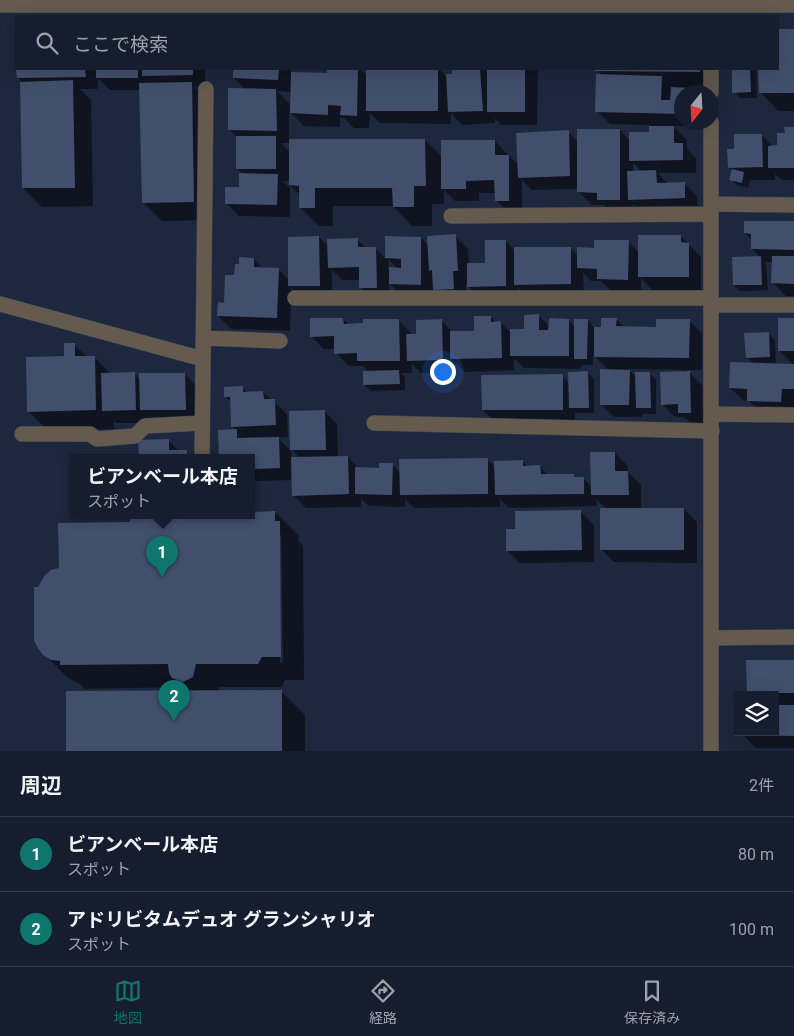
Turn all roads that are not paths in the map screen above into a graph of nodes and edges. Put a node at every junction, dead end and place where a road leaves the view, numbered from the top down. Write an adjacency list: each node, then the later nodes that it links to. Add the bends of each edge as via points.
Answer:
1 (0, 5): 3 (street)
2 (794, 5): 3 (street)
3 (711, 7)
4 (711, 70): 5 (street)
5 (711, 85)
6 (206, 88): 15 (street)
7 (711, 130): 9 (street)
8 (794, 205): 9 (street)
9 (711, 209): 10 (street); 12 (street)
10 (451, 216)
11 (295, 298): 12 (street)
12 (711, 301): 14 (street); 18 (street)
13 (0, 304): 17 (street)
14 (794, 305)
15 (203, 338): 16 (street); 17 (street)
16 (280, 341)
17 (203, 359): 20 (street)
18 (711, 414): 19 (street); 22 (street)
19 (794, 415)
20 (202, 423): 23 (street, via 145,426 135,436 97,439 90,434); 24 (street)
21 (374, 423): 22 (street)
22 (712, 431): 26 (street)
23 (22, 434)
24 (202, 454)
25 (794, 636): 26 (street)
26 (712, 638): 27 (street)
27 (711, 751)

